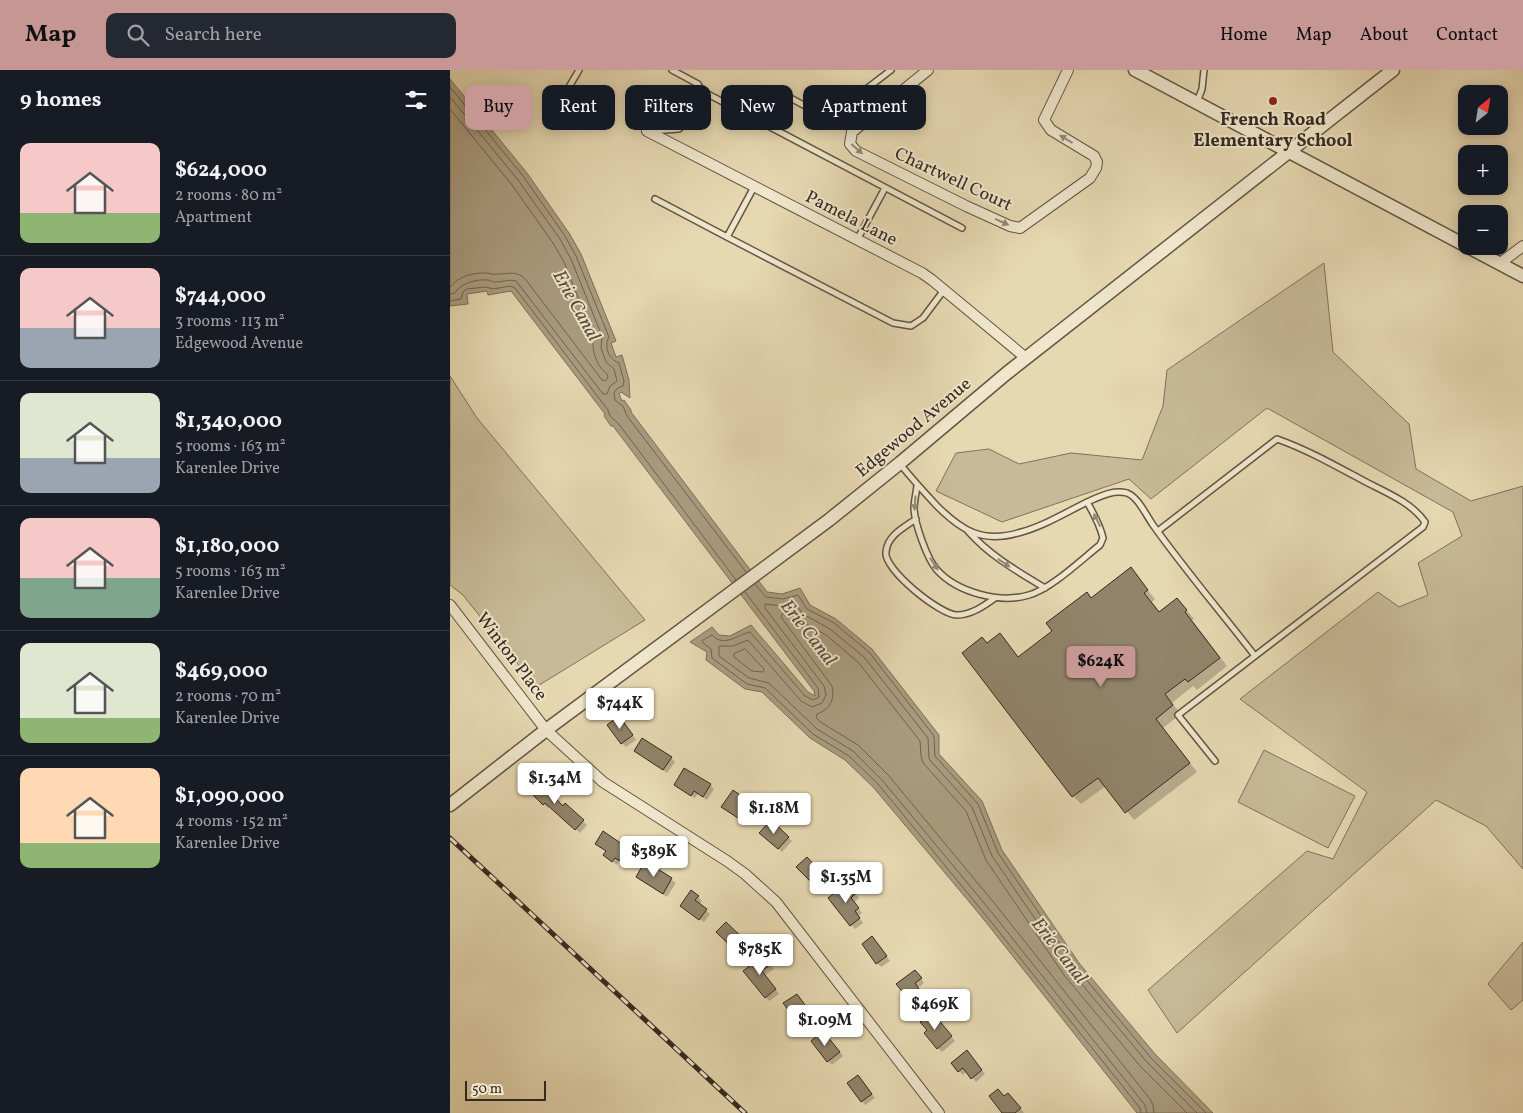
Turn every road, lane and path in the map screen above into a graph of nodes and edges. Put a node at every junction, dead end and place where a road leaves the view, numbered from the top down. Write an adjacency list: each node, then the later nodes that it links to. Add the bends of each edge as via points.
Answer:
1 (579, 70): 9 (lane)
2 (672, 70): 10 (lane)
3 (891, 70): 12 (lane, via 831,116 824,116)
4 (928, 70): 5 (street, Chartwell Court, one-way to 5, via 852,132 850,144 856,151 958,202 1020,228 1090,178 1096,168 1094,156 1051,130 1044,120)
5 (1068, 70)
6 (1134, 70): 13 (street)
7 (1204, 70): 13 (lane)
8 (1393, 70): 16 (street, Edgewood Avenue)
9 (570, 85)
10 (699, 85)
11 (711, 96): 18 (lane)
12 (793, 99)
13 (1196, 102): 16 (street)
14 (663, 130): 15 (lane)
15 (647, 131): 17 (street, Pamela Lane)
16 (1289, 152): 24 (street); 27 (street, Edgewood Avenue)
17 (754, 187): 21 (lane); 22 (street, Pamela Lane)
18 (885, 188): 20 (lane); 22 (lane)
19 (655, 200): 21 (lane)
20 (962, 228)
21 (727, 237): 26 (lane, via 893,323 911,326 923,318)
22 (857, 240): 26 (street, Pamela Lane, via 922,273)
23 (1523, 246): 24 (street)
24 (1499, 264): 25 (street)
25 (1523, 276)
26 (945, 290): 27 (street, Pamela Lane)
27 (1026, 358): 28 (street, Edgewood Avenue)
28 (900, 463): 29 (lane); 38 (street, Edgewood Avenue)
29 (917, 486): 31 (lane, one-way to 31); 32 (lane, via 954,522)
30 (1087, 502): 32 (lane, via 1018,533 1000,536); 33 (lane, via 1111,493 1128,493); 34 (lane, one-way to 30, via 1100,545 1103,538)
31 (916, 519): 35 (lane, one-way to 35, via 936,569 958,585); 35 (lane, via 900,529 890,540 885,553 888,562 912,588 950,614 968,614)
32 (968, 531): 34 (lane, one-way to 34, via 988,552)
33 (1158, 531): 37 (lane); 37 (lane, via 1277,439 1304,449 1402,502 1425,522 1423,527)
34 (1045, 588): 35 (lane, via 1028,595)
35 (995, 598)
36 (450, 605): 38 (street, Winton Place)
37 (1255, 656): 39 (lane, via 1178,715)
38 (546, 730): 40 (street, Edgewood Avenue); 41 (street, Winton Place, via 603,782 733,865 771,897)
39 (1215, 761)
40 (450, 805)
41 (939, 1113)

